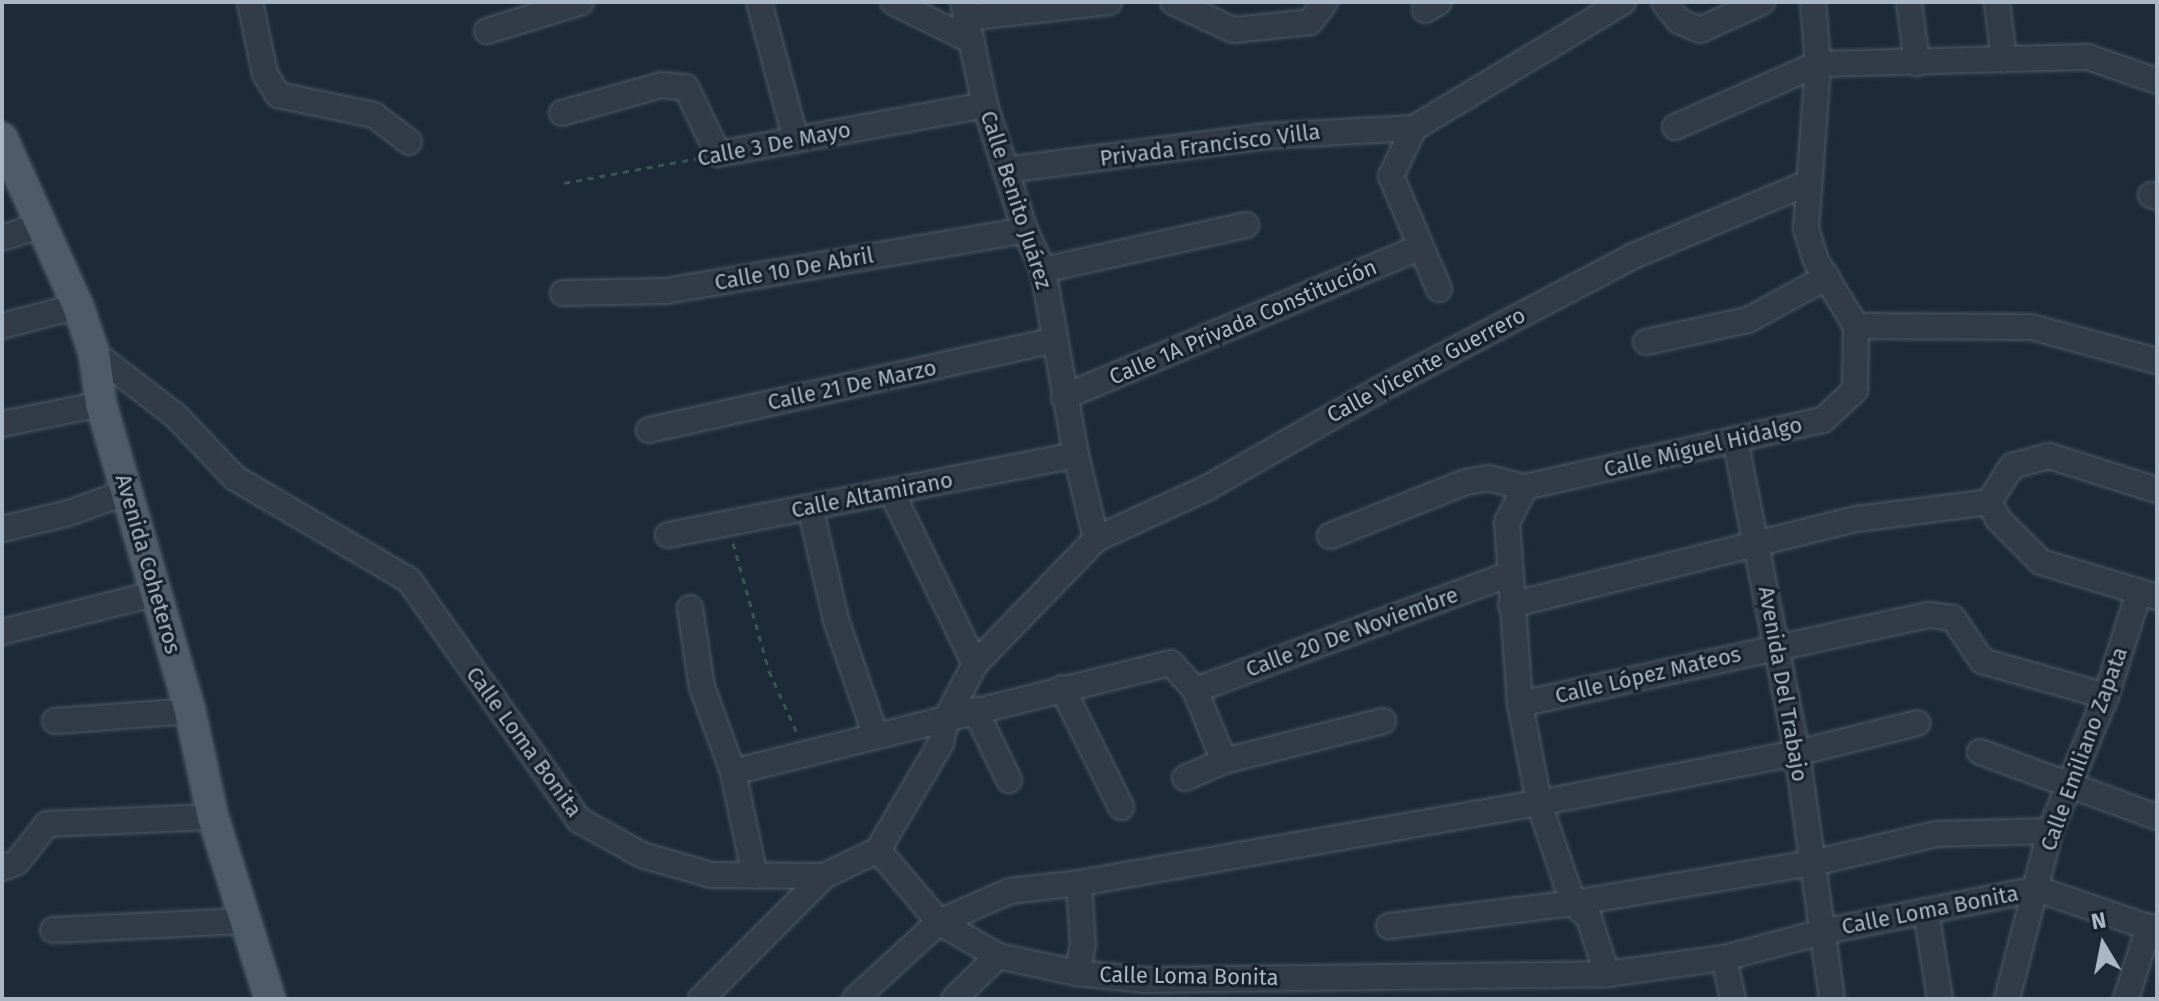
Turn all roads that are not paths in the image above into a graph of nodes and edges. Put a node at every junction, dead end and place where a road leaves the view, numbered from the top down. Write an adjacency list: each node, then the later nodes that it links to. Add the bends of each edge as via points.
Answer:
1 (250, 2): 25 (street, via 265,74 278,95 374,115)
2 (581, 2): 15 (street)
3 (759, 2): 24 (street)
4 (893, 2): 14 (street)
5 (1109, 2): 14 (street)
6 (1173, 2): 7 (street, via 1233,30 1310,22)
7 (1325, 2)
8 (1623, 2): 23 (street)
9 (1664, 2): 10 (street, via 1679,21 1700,30)
10 (1762, 2)
11 (1813, 2): 18 (street)
12 (1909, 2): 17 (street)
13 (1997, 2): 16 (street)
14 (967, 20): 20 (street, Calle Benito Juárez)
15 (487, 31)
16 (2004, 60): 17 (street); 19 (street, via 2088,57)
17 (1917, 63): 18 (street)
18 (1818, 64): 22 (street); 28 (street)
19 (2157, 81)
20 (985, 105): 24 (street, Calle 3 De Mayo); 27 (street, Calle Benito Juárez)
21 (562, 113): 24 (street, Calle 3 De Mayo, via 661,85 686,87 718,154)
22 (1675, 127)
23 (1414, 128): 27 (street, Privada Francisco Villa, via 1268,136); 33 (street, via 1391,176)
24 (796, 140)
25 (409, 142)
26 (4, 148): 29 (main road, Avenida Coheteros)
27 (1006, 170): 31 (street, Calle Benito Juárez)
28 (1808, 183): 35 (street, via 1806,229); 60 (street, Calle Vicente Guerrero, via 1631,257 1382,388 1207,488)
29 (42, 225): 32 (street); 38 (main road, Avenida Coheteros)
30 (1246, 225): 34 (street)
31 (1025, 230): 34 (street, Calle Benito Juárez); 37 (street, Calle 10 De Abril, via 666,291)
32 (2, 238)
33 (1421, 247): 36 (street); 45 (street, Calle 1A Privada Constitución)
34 (1043, 270): 41 (street, Calle Benito Juárez)
35 (1827, 277): 40 (street); 42 (street, via 1748,320)
36 (1439, 289)
37 (563, 293)
38 (78, 306): 39 (street); 43 (main road, Avenida Coheteros)
39 (2, 326)
40 (1856, 326): 44 (street, via 2031,327); 49 (street, Calle Miguel Hidalgo, via 1855,390 1823,420)
41 (1055, 340): 45 (street, Calle Benito Juárez); 48 (street, Calle 21 De Marzo)
42 (1646, 342)
43 (94, 353): 46 (main road, Avenida Coheteros); 96 (street, Calle Loma Bonita, via 176,416 235,478 409,580 579,820 642,855 711,875)
44 (2157, 361)
45 (1064, 397): 50 (street, Calle Benito Juárez)
46 (101, 404): 47 (street); 54 (main road, Avenida Coheteros)
47 (2, 424)
48 (649, 430)
49 (1735, 439): 51 (street, Calle Miguel Hidalgo); 61 (street, Avenida Del Trabajo)
50 (1076, 455): 53 (street, Calle Altamirano); 60 (street, Calle Benito Juárez)
51 (1525, 487): 59 (street, via 1488,478 1466,482); 62 (street, via 1507,522)
52 (2157, 490): 55 (street, via 2049,456 2012,466)
53 (891, 491): 56 (street, Calle Altamirano); 69 (street)
54 (127, 492): 57 (street); 63 (main road, Avenida Coheteros)
55 (1989, 502): 61 (street, via 1857,519); 64 (street, via 1998,519 2041,562)
56 (810, 507): 58 (street, Calle Altamirano); 80 (street, via 836,620)
57 (2, 529)
58 (668, 535)
59 (1330, 536)
60 (1096, 539): 69 (street, Calle Vicente Guerrero)
61 (1758, 543): 65 (street); 68 (street, Avenida Del Trabajo)
62 (1510, 574): 65 (street); 71 (street, Calle 20 De Noviembre)
63 (157, 593): 67 (street); 75 (main road, Avenida Coheteros)
64 (2148, 594): 72 (street, Calle Emiliano Zapata)
65 (1511, 605): 73 (street)
66 (690, 608): 84 (street, via 702,687)
67 (2, 632)
68 (1776, 646): 72 (street, Calle López Mateos, via 1929,615 1953,618 1982,661); 73 (street, Calle López Mateos); 82 (street, Avenida Del Trabajo)
69 (975, 664): 76 (street, Calle Vicente Guerrero)
70 (1062, 688): 71 (street, via 1171,663); 74 (street); 89 (street)
71 (1195, 690): 83 (street)
72 (2106, 696): 87 (street, Calle Emiliano Zapata)
73 (1520, 704): 88 (street)
74 (975, 710): 76 (street); 86 (street)
75 (190, 711): 77 (street); 90 (main road, Avenida Coheteros)
76 (947, 717): 80 (street); 93 (street, Calle Vicente Guerrero, via 941,743)
77 (55, 721)
78 (1383, 721): 83 (street)
79 (1917, 723): 82 (street)
80 (876, 736): 84 (street)
81 (1980, 752): 87 (street)
82 (1797, 753): 88 (street); 94 (street, Avenida Del Trabajo)
83 (1224, 761): 85 (street)
84 (733, 772): 96 (street)
85 (1185, 778)
86 (1009, 780)
87 (2067, 785): 91 (street); 92 (street, Calle Emiliano Zapata)
88 (1539, 803): 98 (street); 100 (street)
89 (1121, 807)
90 (213, 817): 95 (street, via 58,822 39,831 17,862); 102 (main road, Avenida Coheteros)
91 (2157, 817)
92 (2050, 831): 94 (street, via 1937,834); 99 (street, Calle Emiliano Zapata)
93 (878, 850): 97 (street, Calle Loma Bonita); 103 (street, Calle Loma Bonita)
94 (1813, 863): 100 (street); 107 (street, Avenida Del Trabajo)
95 (4, 868)
96 (755, 876): 97 (street, Calle Loma Bonita)
97 (824, 876): 114 (street)
98 (1079, 883): 103 (street, via 1010,891); 110 (street, via 1083,945)
99 (2037, 889): 101 (street, Calle Loma Bonita); 105 (street); 120 (street, Calle Emiliano Zapata)
100 (1573, 903): 104 (street); 111 (street, via 1589,918)
101 (1926, 911): 107 (street, Calle Loma Bonita); 119 (street)
102 (245, 921): 106 (street); 113 (main road, Avenida Coheteros)
103 (939, 922): 108 (street, Calle Loma Bonita); 115 (street)
104 (1389, 926)
105 (2153, 928): 121 (street)
106 (53, 930)
107 (1822, 932): 109 (street, Calle Loma Bonita); 118 (street, Calle Loma Bonita)
108 (998, 956): 110 (street, Calle Loma Bonita); 116 (street)
109 (1724, 958): 111 (street, Calle Loma Bonita); 117 (street)
110 (1077, 973): 112 (street, Calle Loma Bonita)
111 (1607, 974): 112 (street, Calle Loma Bonita)
112 (1145, 989)
113 (270, 999)
114 (701, 999)
115 (855, 999)
116 (954, 999)
117 (1733, 999)
118 (1832, 999)
119 (1940, 999)
120 (2007, 999)
121 (2126, 999)

